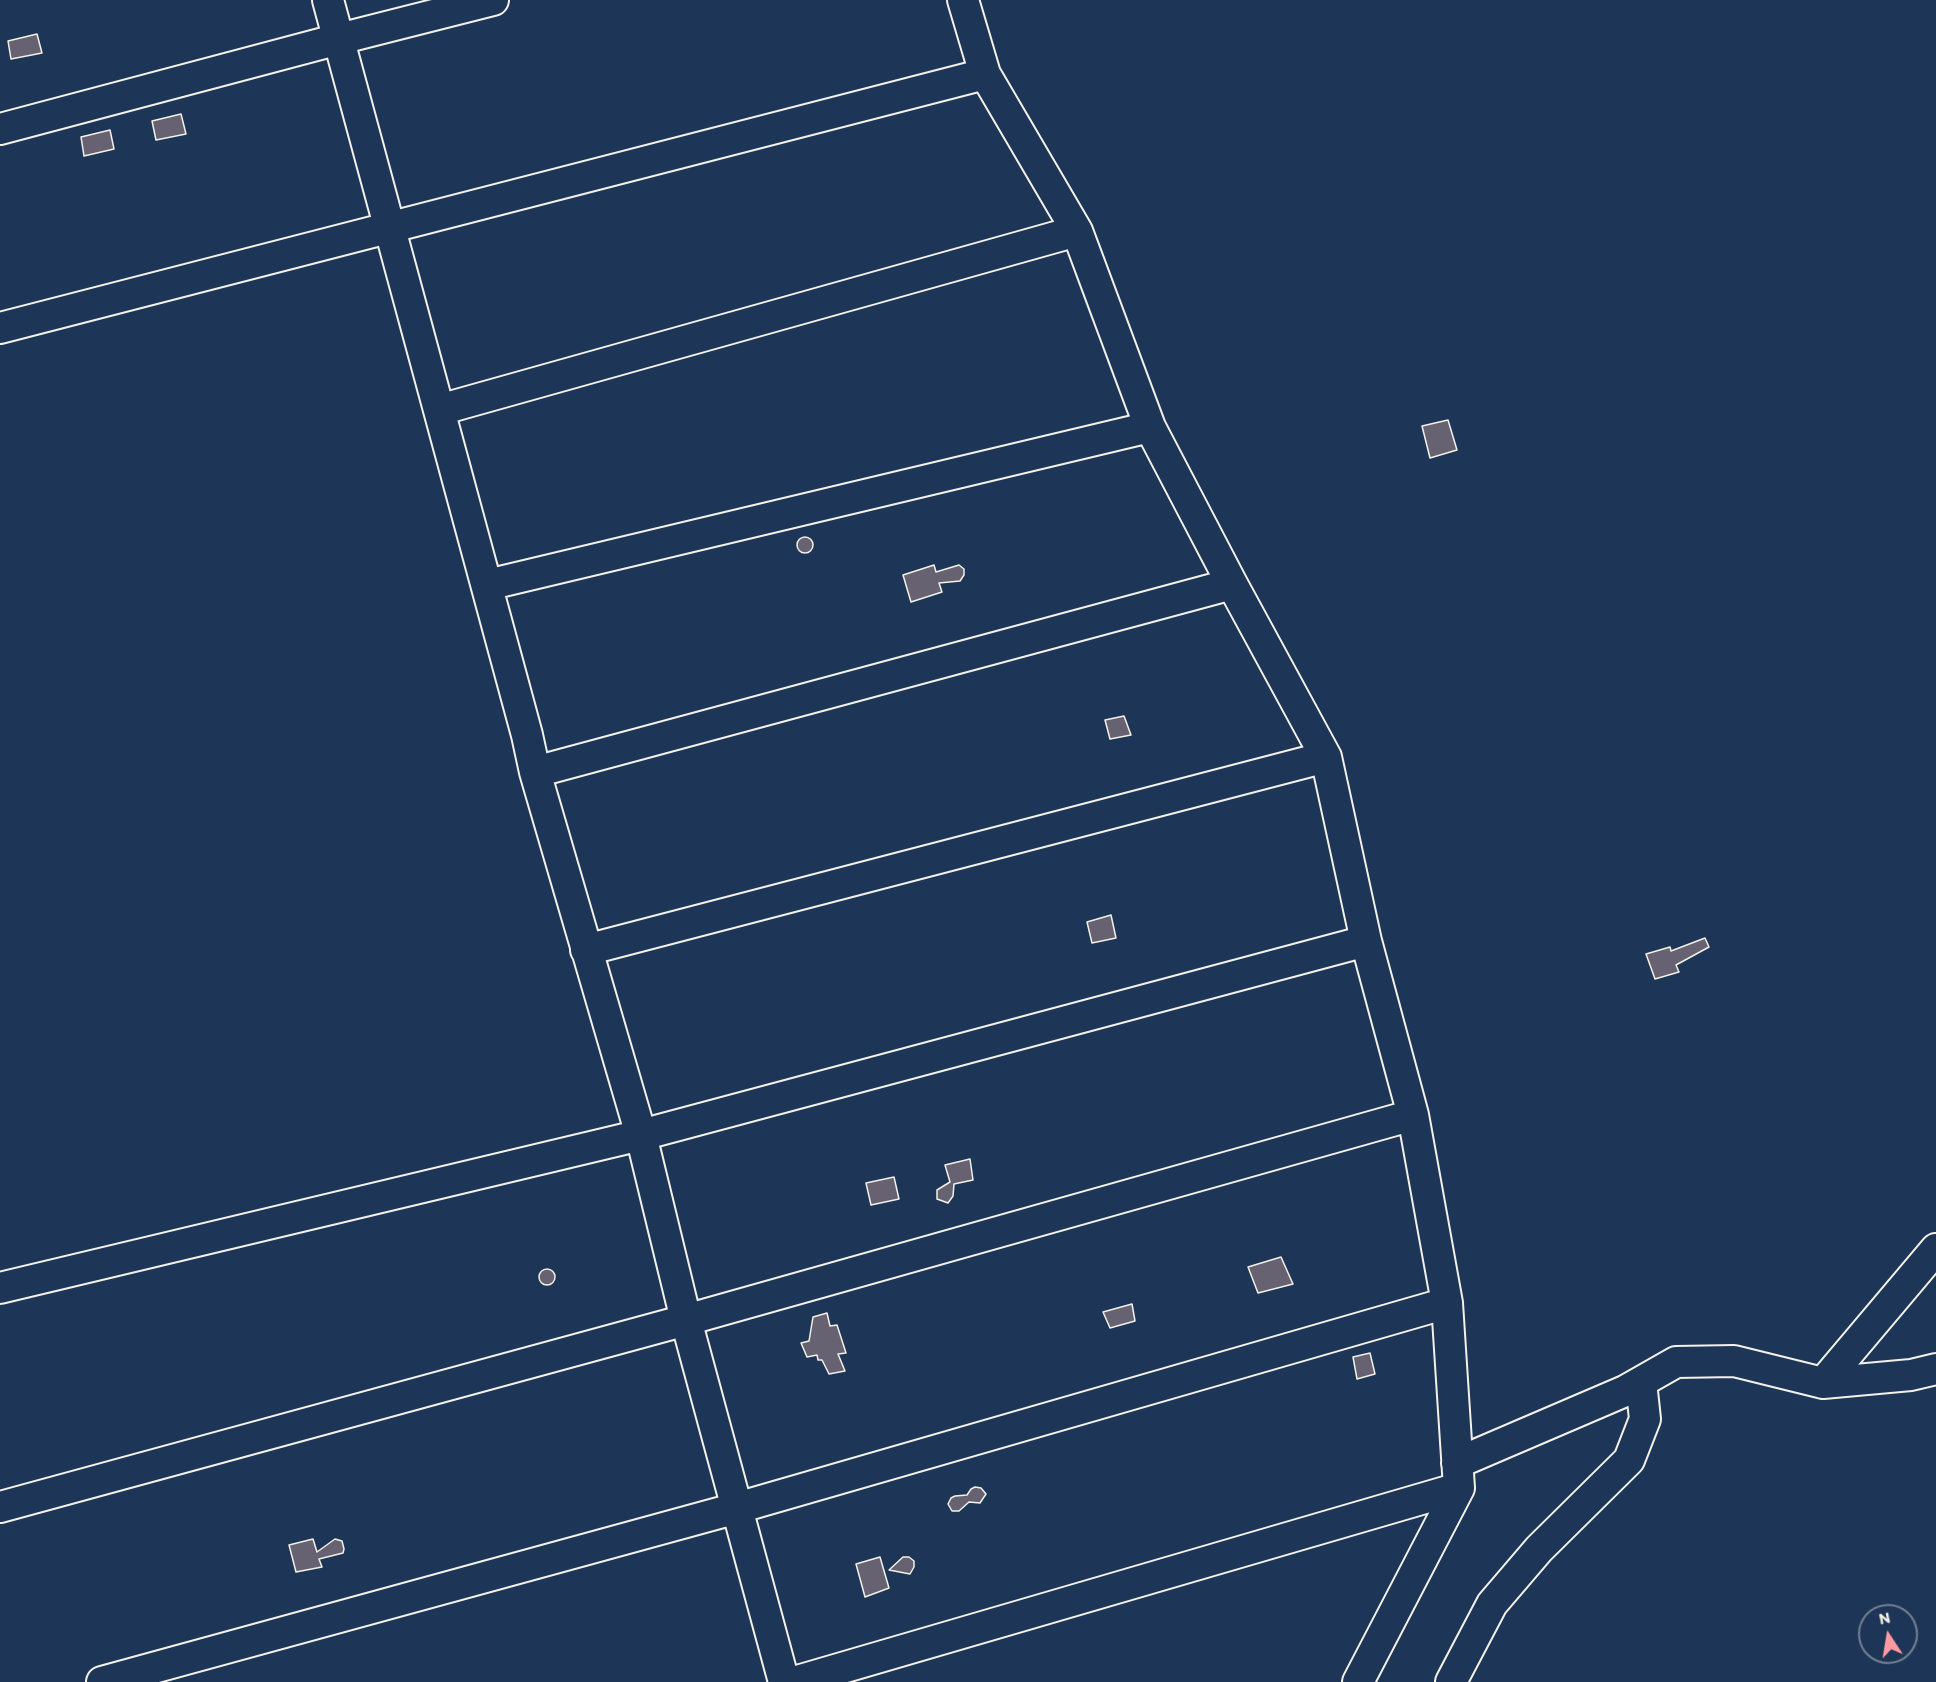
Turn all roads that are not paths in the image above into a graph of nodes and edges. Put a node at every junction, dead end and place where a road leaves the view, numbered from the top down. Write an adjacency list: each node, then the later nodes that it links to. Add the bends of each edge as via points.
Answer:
1 (328, 0): 4 (street)
2 (493, 0): 4 (street)
3 (963, 0): 5 (street)
4 (339, 39): 6 (street); 7 (street)
5 (985, 74): 7 (street); 8 (street)
6 (0, 129)
7 (390, 228): 9 (street); 10 (street)
8 (1077, 231): 10 (street); 11 (street)
9 (0, 328)
10 (439, 410): 13 (street)
11 (1150, 427): 12 (street); 13 (street)
12 (1232, 584): 14 (street); 15 (street)
13 (487, 585): 15 (street)
14 (1326, 757): 16 (street); 17 (street)
15 (535, 772): 17 (street)
16 (1366, 941): 18 (street); 19 (street)
17 (586, 950): 19 (street)
18 (1413, 1115): 22 (street); 23 (street)
19 (641, 1135): 21 (street); 23 (street)
20 (1936, 1249): 26 (street)
21 (0, 1288)
22 (1447, 1303): 27 (street); 29 (street)
23 (686, 1320): 28 (street); 29 (street)
24 (1936, 1369): 26 (street)
25 (1641, 1382): 26 (street, via 1676,1362 1734,1360); 27 (street); 34 (street, via 1645,1419 1629,1460 1539,1549 1492,1604)
26 (1823, 1383)
27 (1458, 1475): 32 (street); 33 (street)
28 (0, 1507)
29 (737, 1508): 30 (street); 31 (street)
30 (102, 1682)
31 (784, 1682)
32 (794, 1682)
33 (1358, 1682)
34 (1452, 1682)

